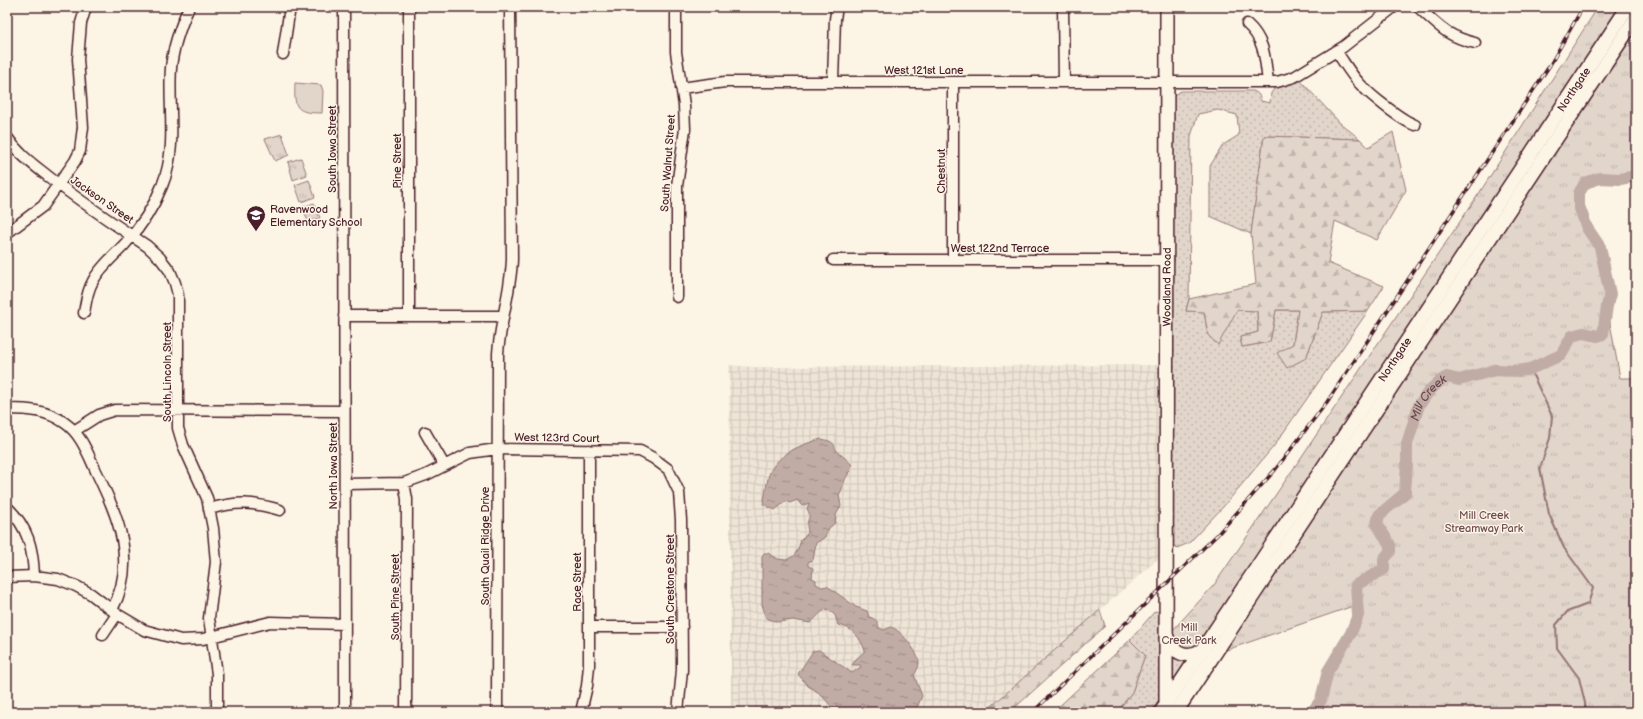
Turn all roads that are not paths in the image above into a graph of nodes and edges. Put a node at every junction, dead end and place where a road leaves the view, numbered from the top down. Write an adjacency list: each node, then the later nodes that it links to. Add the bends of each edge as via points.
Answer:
1 (86, 7): 27 (street, via 80,30 78,59 82,141 75,161)
2 (189, 7): 29 (street, via 180,27 171,69 172,139 167,173 157,197)
3 (290, 7): 18 (street)
4 (344, 7): 36 (street, South Iowa Street)
5 (409, 7): 35 (street, Pine Street)
6 (510, 7): 37 (street, South Quail Ridge Drive, via 512,259 509,293)
7 (676, 7): 24 (street, South Walnut Street, via 676,52)
8 (837, 7): 19 (street)
9 (1063, 7): 22 (street)
10 (1167, 7): 20 (main road, Woodland Road)
11 (1394, 7): 17 (street, West 121st Lane)
12 (1418, 7): 16 (street, via 1446,32 1456,38)
13 (1628, 7): 61 (main road, Northgate)
14 (1636, 18): 62 (main road, Northgate)
15 (1247, 24): 23 (street, via 1256,32 1260,41 1265,55)
16 (1475, 43)
17 (1336, 51): 23 (street, West 121st Lane, via 1294,77); 25 (street, via 1360,84 1399,117)
18 (283, 54)
19 (833, 81): 21 (street, West 121st Lane); 24 (street, West 121st Lane, via 725,82)
20 (1167, 81): 22 (street, West 121st Lane); 23 (street, West 121st Lane); 32 (main road, Woodland Road)
21 (953, 82): 22 (street, West 121st Lane); 31 (street, Chestnut)
22 (1064, 82)
23 (1268, 82)
24 (681, 88): 33 (street, South Walnut Street, via 685,129 677,186)
25 (1415, 125)
26 (7, 137): 27 (street, Jackson Street, via 17,151)
27 (60, 183): 28 (street, via 43,206); 29 (street, Jackson Street)
28 (7, 233)
29 (132, 236): 34 (street, via 93,281); 39 (street, South Lincoln Street, via 160,258 175,283 179,305)
30 (832, 260): 31 (street, West 122nd Terrace)
31 (953, 260): 32 (street, West 122nd Terrace)
32 (1168, 260): 58 (main road, Woodland Road)
33 (677, 297)
34 (84, 313)
35 (410, 315): 36 (street); 37 (street)
36 (344, 316): 40 (street, South Iowa Street)
37 (502, 316): 43 (street, South Quail Ridge Drive, via 497,380)
38 (7, 409): 41 (street, via 42,411 59,418)
39 (178, 411): 40 (street, North Iowa Street); 41 (street, North Iowa Street, via 107,412 90,419); 50 (street, South Lincoln Street, via 180,438 203,488)
40 (344, 411): 48 (street, North Iowa Street)
41 (74, 431): 54 (street, via 112,504 120,530 124,552 124,576)
42 (425, 432): 45 (street)
43 (497, 449): 44 (street, West 123rd Court); 45 (street, West 123rd Court, via 470,453); 66 (street, South Quail Ridge Drive)
44 (589, 450): 46 (street, West 123rd Court, via 640,451); 56 (street, Race Street)
45 (444, 465): 47 (street, West 123rd Court)
46 (668, 469): 57 (street, South Crestone Street, via 679,492 682,520)
47 (404, 483): 48 (street, West 123rd Court); 65 (street, South Pine Street, via 407,499)
48 (345, 484): 55 (street, North Iowa Street)
49 (7, 508): 52 (street, via 19,521 31,543)
50 (209, 509): 51 (street, via 226,504 244,503 260,504); 60 (street, South Lincoln Street, via 216,562 210,608)
51 (280, 510)
52 (34, 576): 53 (street); 54 (street, via 58,579 76,586)
53 (7, 577)
54 (114, 612): 59 (street); 60 (street, via 144,630 162,635 181,640)
55 (345, 624): 60 (street, via 270,622); 64 (street, North Iowa Street)
56 (589, 627): 57 (street); 67 (street, Race Street, via 589,666)
57 (682, 627): 68 (street, South Crestone Street, via 682,670)
58 (1167, 634): 61 (main road, via 1171,646 1179,653 1190,655); 62 (main road, Woodland Road)
59 (102, 635)
60 (211, 638): 63 (street, South Lincoln Street, via 217,674)
61 (1202, 650): 62 (main road, Northgate)
62 (1167, 710)
63 (217, 712)
64 (345, 712)
65 (406, 712)
66 (498, 712)
67 (581, 712)
68 (678, 712)

